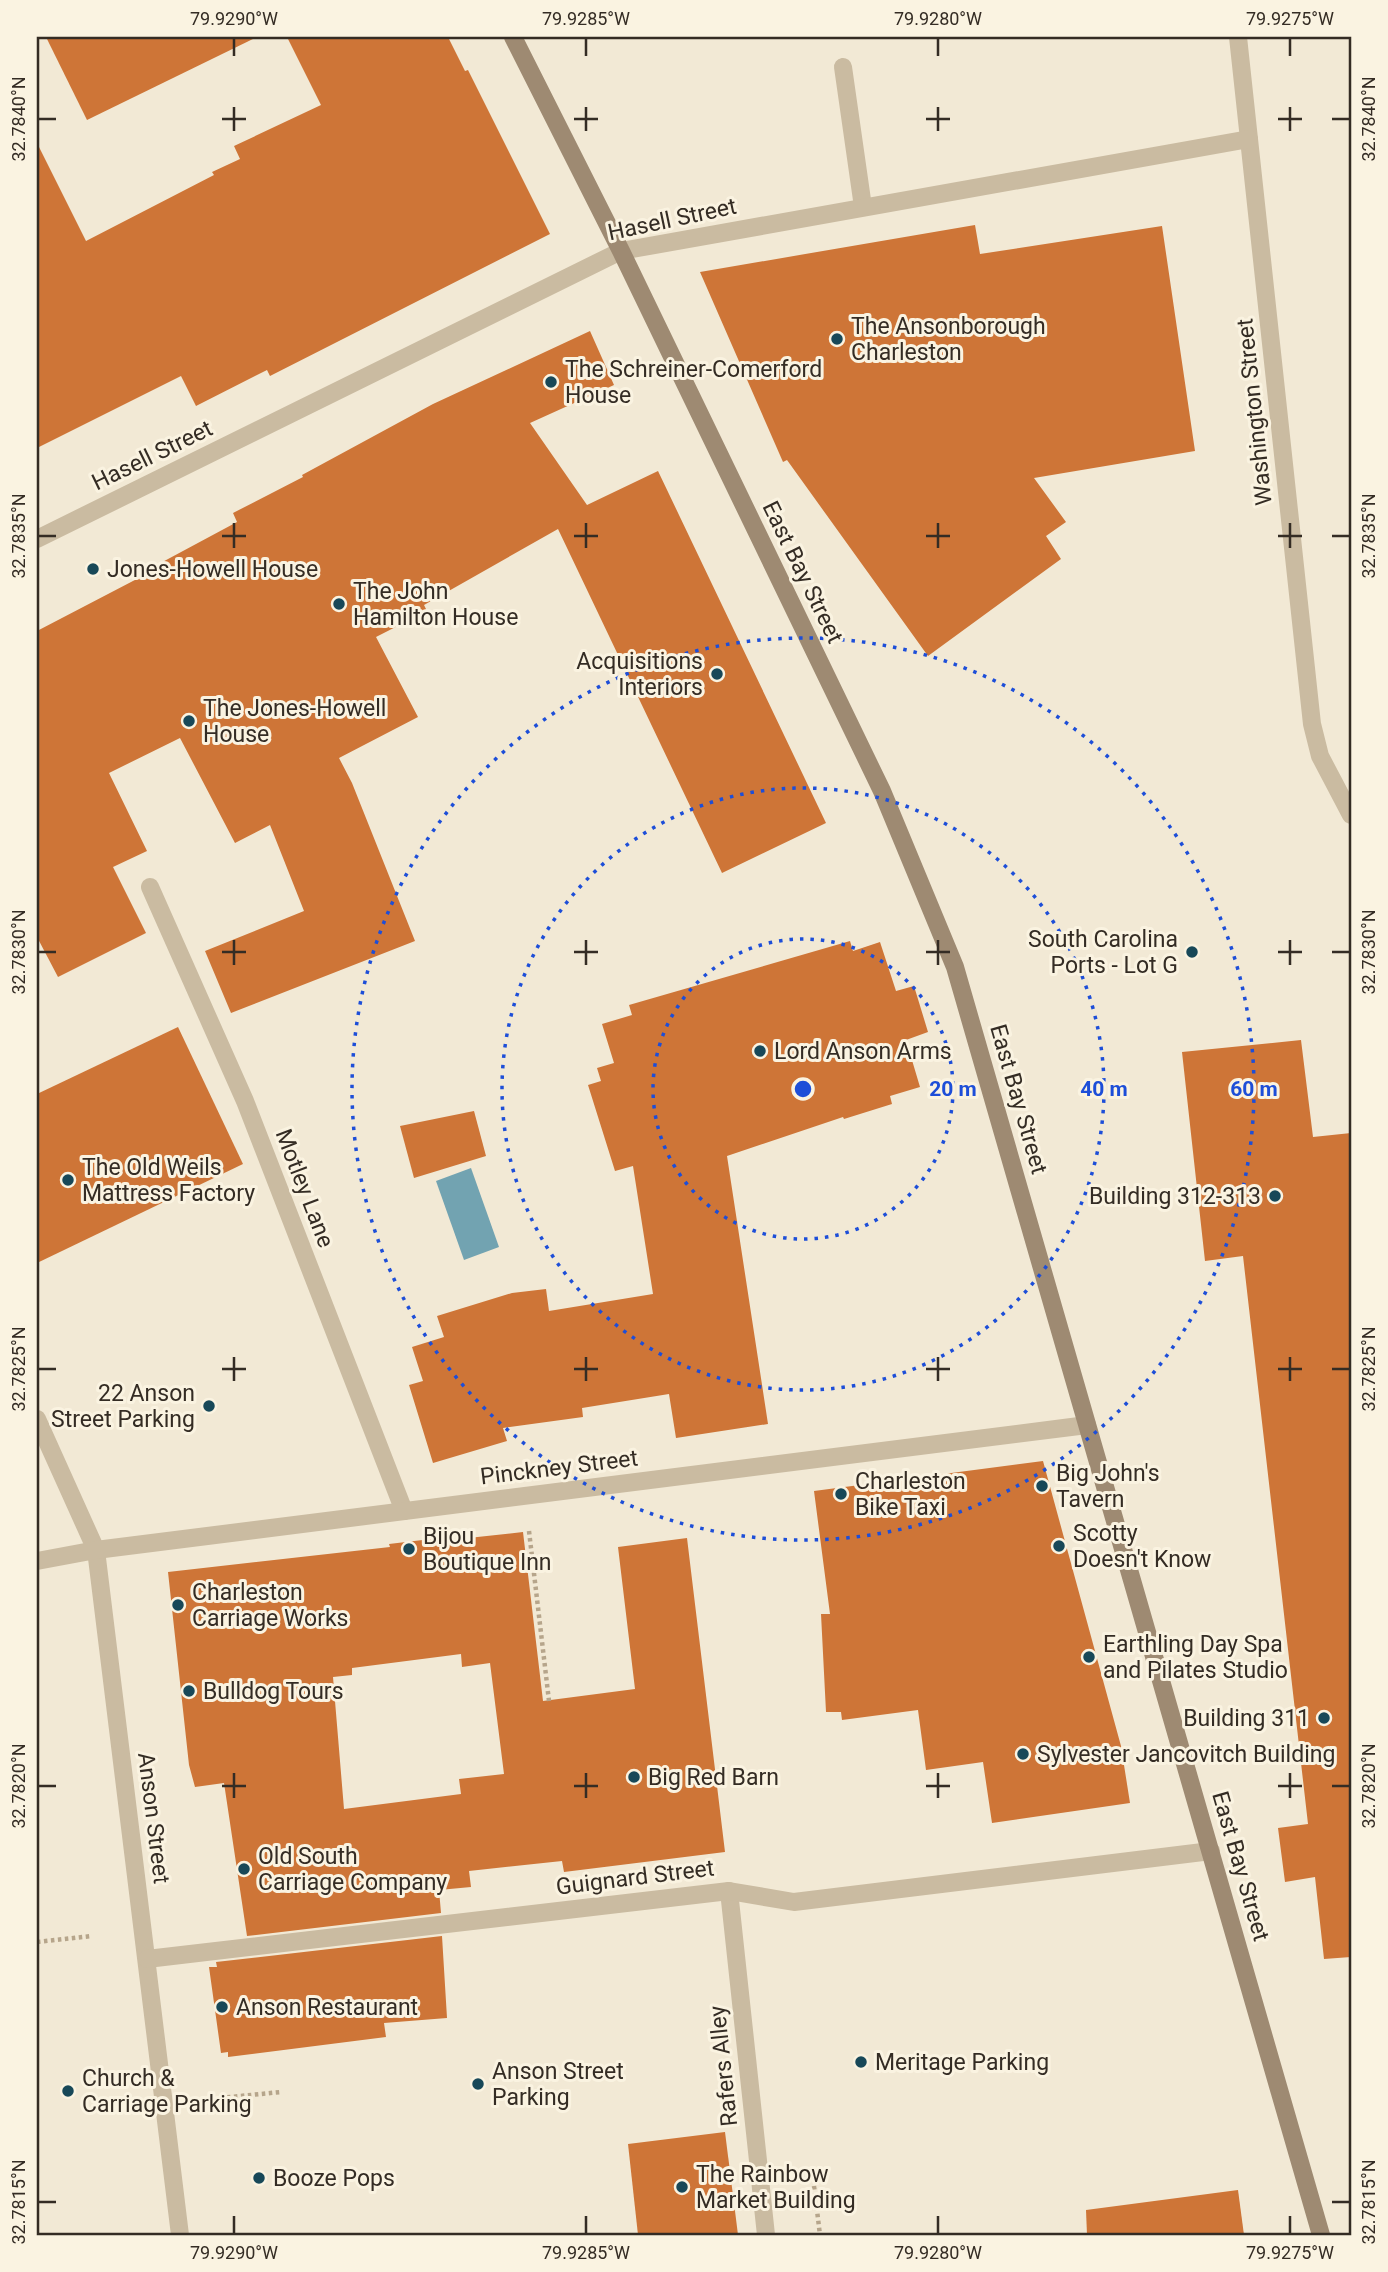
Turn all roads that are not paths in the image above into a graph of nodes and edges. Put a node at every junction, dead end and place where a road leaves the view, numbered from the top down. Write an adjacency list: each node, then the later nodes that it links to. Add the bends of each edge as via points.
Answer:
1 (513, 37): 6 (street, East Bay Street)
2 (1238, 37): 4 (street, Washington Street)
3 (843, 67): 5 (street)
4 (1249, 139): 5 (street, Hasell Street); 8 (street, Washington Street, via 1312,724 1320,756)
5 (863, 207): 6 (street, Hasell Street)
6 (621, 251): 7 (street, Hasell Street); 11 (street, East Bay Street, via 882,791 955,967)
7 (37, 539)
8 (1351, 815)
9 (150, 887): 12 (street, Motley Lane, via 245,1101)
10 (37, 1419): 13 (street, Anson Street)
11 (1087, 1425): 12 (street, Pinckney Street); 15 (street, East Bay Street)
12 (404, 1511): 13 (street, Pinckney Street)
13 (96, 1550): 14 (street, Pinckney Street); 17 (street, Anson Street)
14 (37, 1561)
15 (1211, 1851): 16 (street, Guignard Street, via 794,1902); 20 (street, East Bay Street)
16 (729, 1891): 17 (street, Guignard Street); 19 (street, Rafers Alley)
17 (147, 1959): 18 (street, Anson Street)
18 (180, 2235)
19 (766, 2235)
20 (1321, 2235)

